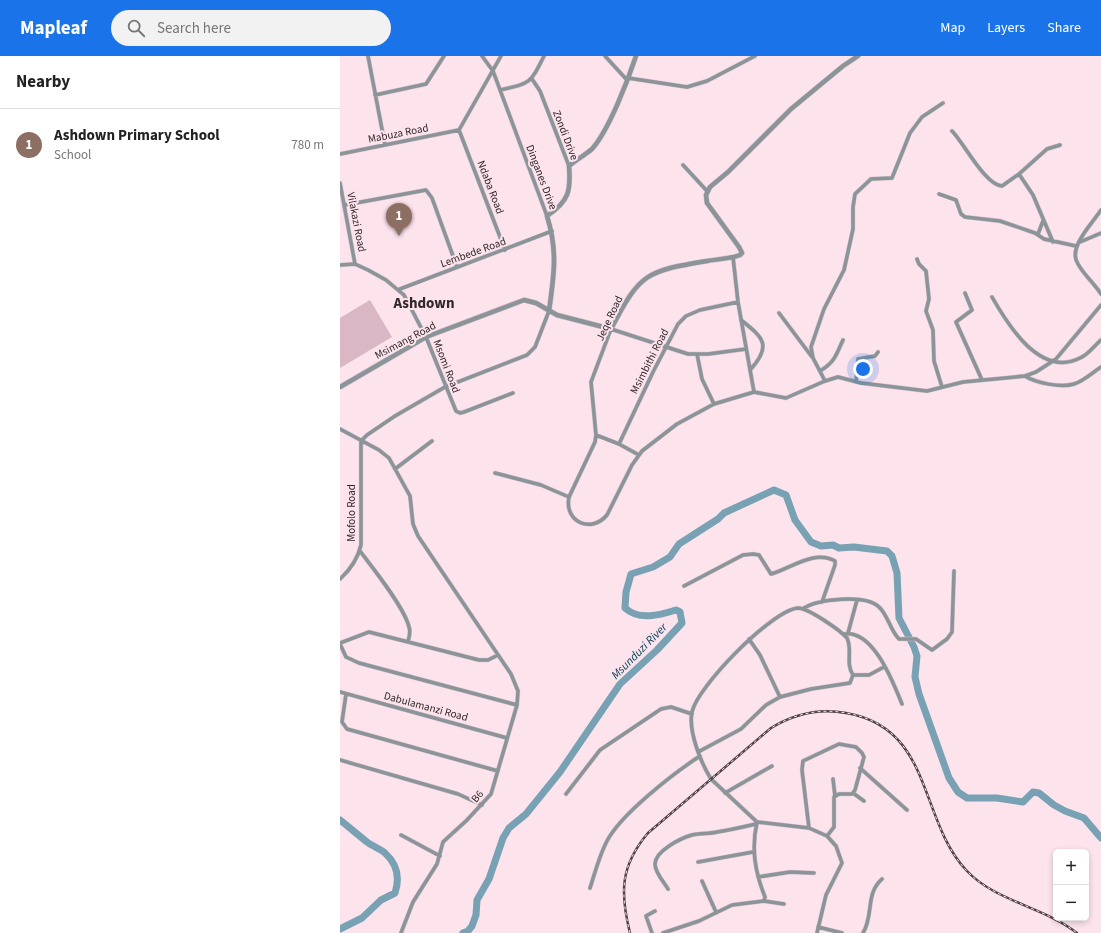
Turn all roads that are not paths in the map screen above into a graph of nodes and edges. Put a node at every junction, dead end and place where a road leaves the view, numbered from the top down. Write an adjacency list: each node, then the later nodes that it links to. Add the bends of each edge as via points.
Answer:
1 (368, 56): 15 (street)
2 (444, 56): 15 (street, via 426,84)
3 (482, 56): 11 (street, Dinganes Drive)
4 (501, 56): 11 (street)
5 (544, 56): 12 (street)
6 (605, 56): 13 (street)
7 (636, 56): 13 (street)
8 (755, 56): 13 (street, via 707,81 687,87)
9 (858, 56): 10 (street)
10 (850, 58): 26 (street, via 792,109)
11 (493, 71): 14 (street, Dinganes Drive); 17 (street)
12 (532, 79): 14 (street); 22 (street, Zondi Drive, via 540,91)
13 (628, 79): 22 (street, via 597,142)
14 (500, 90): 30 (street, Dinganes Drive)
15 (375, 95): 19 (street)
16 (943, 103): 61 (street, via 922,117 910,134 892,178 871,180 855,194 853,229 846,260 811,347)
17 (459, 130): 19 (street, Mabuza Road); 38 (street, Ndaba Road)
18 (952, 131): 24 (street, via 978,167 998,185 1002,186)
19 (385, 145): 21 (street, Mabuza Road)
20 (1060, 145): 24 (street, via 1047,149)
21 (340, 154)
22 (569, 166): 30 (street, Zondi Drive, via 567,197 561,206)
23 (683, 166): 26 (street)
24 (1019, 174): 31 (street, via 1033,195)
25 (340, 183): 28 (street, Vilakazi Road)
26 (707, 191): 39 (street, via 706,198 710,208 742,251 741,255)
27 (939, 194): 34 (street, via 956,200 961,214 965,217 1000,221)
28 (345, 205): 41 (street, Vilakazi Road); 43 (street, via 426,190 432,198)
29 (1101, 210): 36 (street)
30 (547, 216): 32 (street, Dinganes Drive)
31 (1043, 221): 34 (street); 35 (street)
32 (552, 231): 38 (street, Lembede Road); 50 (street, Dinganes Drive, via 555,245)
33 (1101, 233): 36 (street)
34 (1038, 234): 35 (street, via 1043,239)
35 (1053, 242): 37 (street)
36 (1079, 242): 37 (street)
37 (1076, 246): 45 (street, via 1076,261)
38 (505, 250): 43 (street, Lembede Road)
39 (733, 258): 48 (street); 53 (street, Jeqe Road, via 676,266 649,276 630,294)
40 (917, 259): 72 (street, via 926,271 929,298 926,312 933,330 934,363)
41 (355, 264): 42 (street, Msomi Road); 44 (street, Msomi Road)
42 (340, 265)
43 (458, 267): 44 (street, Lembede Road)
44 (400, 289): 54 (street, Msomi Road)
45 (1100, 291)
46 (965, 293): 67 (street, via 972,310 956,322)
47 (992, 297): 62 (street, via 1020,340)
48 (738, 302): 52 (street); 57 (street, Msimbithi Road, via 707,308 686,316 675,328)
49 (1101, 305): 62 (street)
50 (549, 311): 53 (street, Msimang Road, via 567,319); 54 (street, Msimang Road, via 536,303 524,300); 71 (street, via 531,352)
51 (779, 313): 61 (street)
52 (741, 320): 58 (street); 64 (street, via 760,336 764,345 761,358)
53 (611, 329): 57 (street); 77 (street, Jeqe Road, via 591,382)
54 (426, 337): 70 (street, Msimang Road); 71 (street, Msomi Road)
55 (843, 340): 65 (street, via 834,361)
56 (1101, 340): 62 (street, via 1080,358)
57 (666, 348): 60 (street); 80 (street, Msimbithi Road)
58 (746, 349): 60 (street); 64 (street)
59 (878, 352): 69 (street, via 878,355 858,359)
60 (697, 354): 75 (street, via 702,379)
61 (813, 358): 65 (street)
62 (1052, 362): 66 (street)
63 (1101, 367): 66 (street, via 1080,382 1069,385 1035,381)
64 (750, 370): 73 (street)
65 (820, 371): 68 (street)
66 (1025, 376): 67 (street)
67 (982, 380): 72 (street)
68 (825, 381): 69 (street, via 838,378); 73 (street, via 786,398)
69 (856, 382): 72 (street, via 921,390)
70 (340, 387)
71 (445, 387): 74 (street, Msomi Road, via 454,409 460,413); 78 (street, via 395,416)
72 (942, 387)
73 (754, 392): 75 (street)
74 (513, 393)
75 (714, 404): 81 (street, via 674,426)
76 (340, 429): 78 (street, B6)
77 (596, 435): 80 (street); 84 (street)
78 (361, 441): 82 (street, B6, via 384,453); 85 (street, Mofolo Road)
79 (432, 441): 82 (street)
80 (619, 444): 81 (street)
81 (639, 455): 84 (street, via 605,518 592,524 577,522 569,510)
82 (396, 469): 96 (street, B6, via 410,496 412,524 416,532)
83 (495, 473): 84 (street, via 541,485)
84 (568, 497)
85 (360, 551): 87 (street, Mofolo Road, via 350,569); 94 (street, via 406,618 410,630)
86 (954, 572): 89 (street, via 950,636 932,650 916,638 899,639 880,607)
87 (340, 579)
88 (684, 586): 90 (street, via 745,554 759,555 771,574 797,563 816,559 834,560 836,563)
89 (857, 600): 90 (street); 92 (street)
90 (822, 602): 91 (street)
91 (804, 608): 92 (street); 93 (street, via 784,612)
92 (846, 634): 97 (street, via 855,634 868,642); 98 (street, via 850,645 849,665)
93 (749, 639): 101 (street, via 760,655); 104 (street, via 699,697)
94 (408, 642): 95 (street, via 369,632); 96 (street, via 479,660 488,660)
95 (340, 644): 103 (street, via 346,656 359,663)
96 (498, 655): 103 (street, B6, via 516,685)
97 (884, 667): 98 (street, via 869,675); 102 (street)
98 (853, 675): 101 (street, via 852,681 848,684 811,689)
99 (340, 692): 100 (street, Dabulamanzi Road)
100 (346, 694): 105 (street, Dabulamanzi Road); 110 (street, via 342,722 347,729)
101 (780, 697): 106 (street, via 766,705 741,729)
102 (902, 704)
103 (517, 705): 105 (street, B6)
104 (692, 714): 106 (street); 114 (street, via 672,707 661,709 600,750)
105 (507, 738): 110 (street, B6)
106 (699, 754): 112 (street, via 711,779); 130 (street, via 651,794 611,834)
107 (340, 760): 117 (street, via 458,794)
108 (772, 766): 112 (street)
109 (860, 768): 113 (street); 118 (street); 120 (street, via 863,755 858,748 849,745 834,746 803,761)
110 (498, 770): 117 (street, B6, via 491,794)
111 (833, 779): 115 (street)
112 (725, 793): 119 (street)
113 (853, 793): 115 (street); 116 (street)
114 (566, 794)
115 (835, 796): 122 (street, via 834,827)
116 (864, 801)
117 (482, 805): 124 (street, B6, via 445,840)
118 (907, 810)
119 (756, 823): 120 (street); 123 (street); 131 (street, via 694,834 669,846 657,857 655,863)
120 (809, 828): 122 (street)
121 (401, 835): 124 (street)
122 (827, 836): 136 (street, via 836,846 842,863 826,895)
123 (754, 852): 125 (street); 127 (street)
124 (440, 856): 137 (street, B6, via 413,902)
125 (698, 862)
126 (814, 873): 127 (street, via 790,872)
127 (758, 877): 132 (street)
128 (882, 879): 142 (street, via 872,891 868,920)
129 (702, 881): 135 (street)
130 (590, 888)
131 (668, 889)
132 (764, 901): 133 (street); 135 (street, via 732,905)
133 (784, 904)
134 (655, 911): 138 (street, via 646,916)
135 (716, 912): 139 (street)
136 (818, 927): 140 (street); 141 (street)
137 (402, 933)
138 (652, 933)
139 (663, 933)
140 (817, 933)
141 (842, 933)
142 (863, 933)

